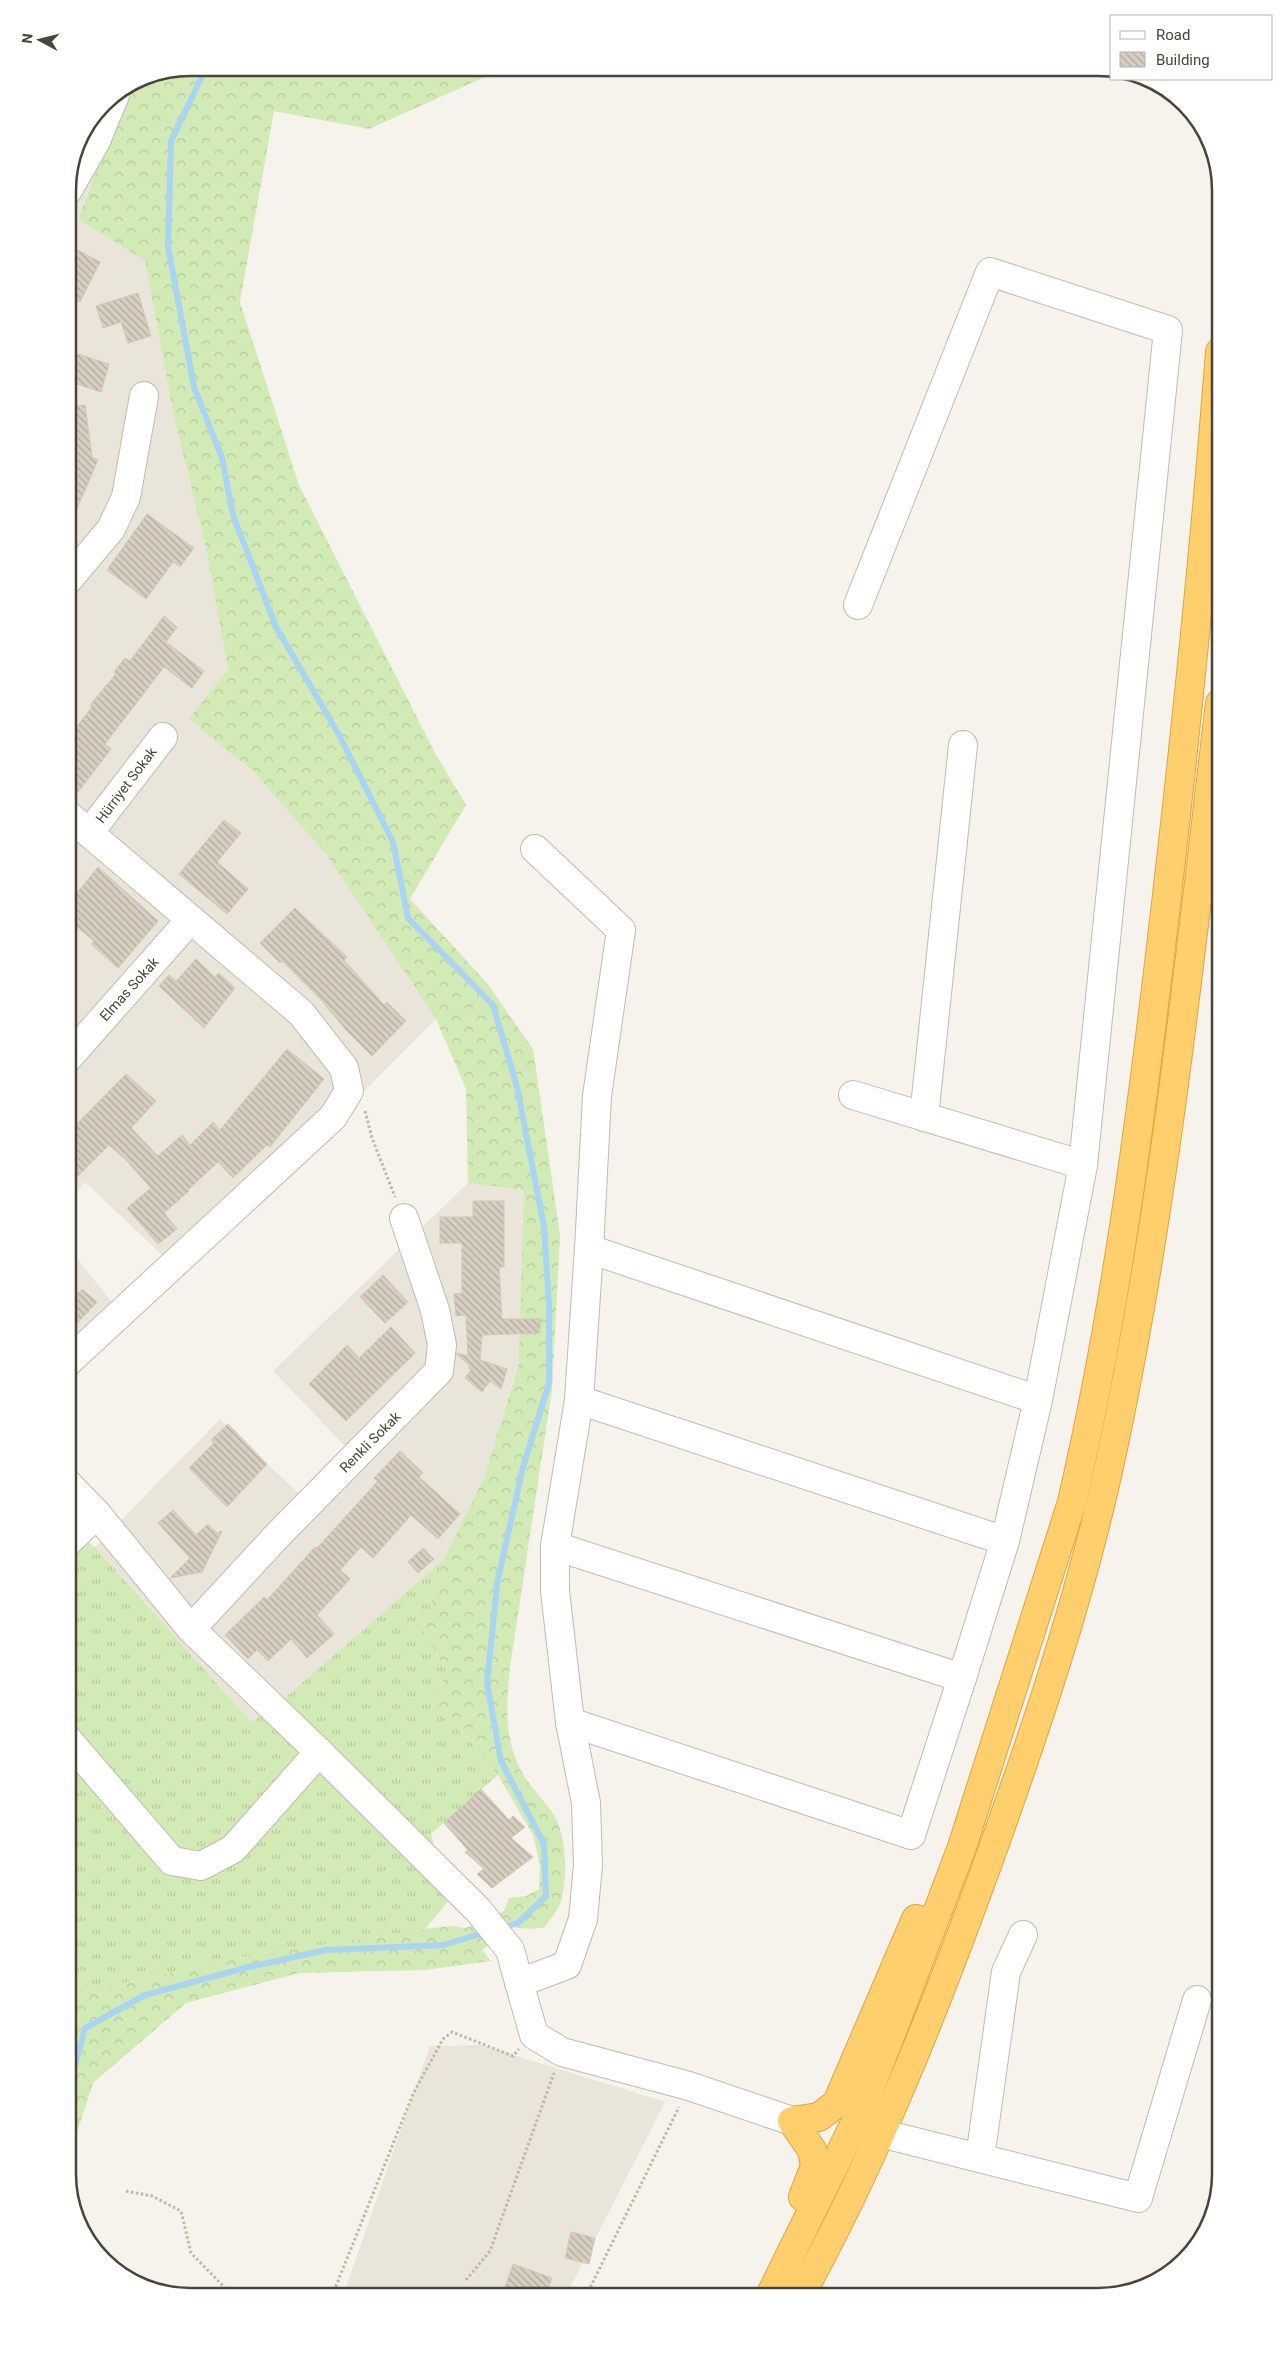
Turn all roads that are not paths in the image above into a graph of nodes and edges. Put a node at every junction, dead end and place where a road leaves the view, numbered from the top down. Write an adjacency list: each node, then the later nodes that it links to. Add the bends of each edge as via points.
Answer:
1 (108, 112): 2 (street)
2 (77, 174)
3 (144, 396): 5 (street, via 126,497 111,530)
4 (1212, 451): 24 (highway, via 1202,574 1128,1203)
5 (76, 571)
6 (858, 605): 17 (street, via 990,272 1168,330)
7 (163, 737): 11 (street, Hürriyet Sokak)
8 (963, 745): 16 (street)
9 (1212, 770): 38 (highway, via 1172,1105 1144,1282 1109,1465 1077,1592 1006,1814 961,1938)
10 (76, 822): 11 (street)
11 (89, 833): 13 (street)
12 (535, 849): 19 (street, via 620,930 597,1096)
13 (190, 920): 14 (street, Elmas Sokak); 20 (street, via 301,1013 344,1068 349,1091 333,1117)
14 (76, 1049)
15 (853, 1095): 16 (street)
16 (924, 1116): 17 (street)
17 (1083, 1165): 22 (street)
18 (404, 1218): 29 (street, Renkli Sokak, via 435,1310 442,1345 439,1371 276,1537)
19 (589, 1249): 21 (street); 22 (street)
20 (76, 1355)
21 (579, 1400): 27 (street); 28 (street)
22 (1038, 1400): 27 (street)
23 (76, 1492): 25 (street)
24 (1072, 1502): 37 (highway, via 924,1902 837,2104 819,2117); 41 (highway, via 962,1847 895,2024 860,2113)
25 (97, 1514): 26 (street); 29 (street)
26 (76, 1534)
27 (1005, 1541): 30 (street)
28 (555, 1546): 30 (street); 31 (street, via 555,1591)
29 (192, 1629): 33 (street)
30 (962, 1678): 31 (street, via 911,1835)
31 (570, 1722): 35 (street, via 586,1802 588,1865 583,1919 567,1965)
32 (76, 1749): 33 (street, via 172,1861 201,1866 233,1849)
33 (320, 1752): 35 (street, via 478,1910 510,1950)
34 (1024, 1935): 39 (street, via 1006,1972)
35 (518, 1983): 37 (street, via 534,2035 562,2052 689,2086)
36 (1197, 2000): 39 (street, via 1138,2198)
37 (792, 2121): 40 (highway, via 812,2150 815,2166 802,2201)
38 (880, 2133): 39 (street); 42 (highway, via 826,2250)
39 (980, 2158)
40 (758, 2288)
41 (774, 2288)
42 (805, 2288)

